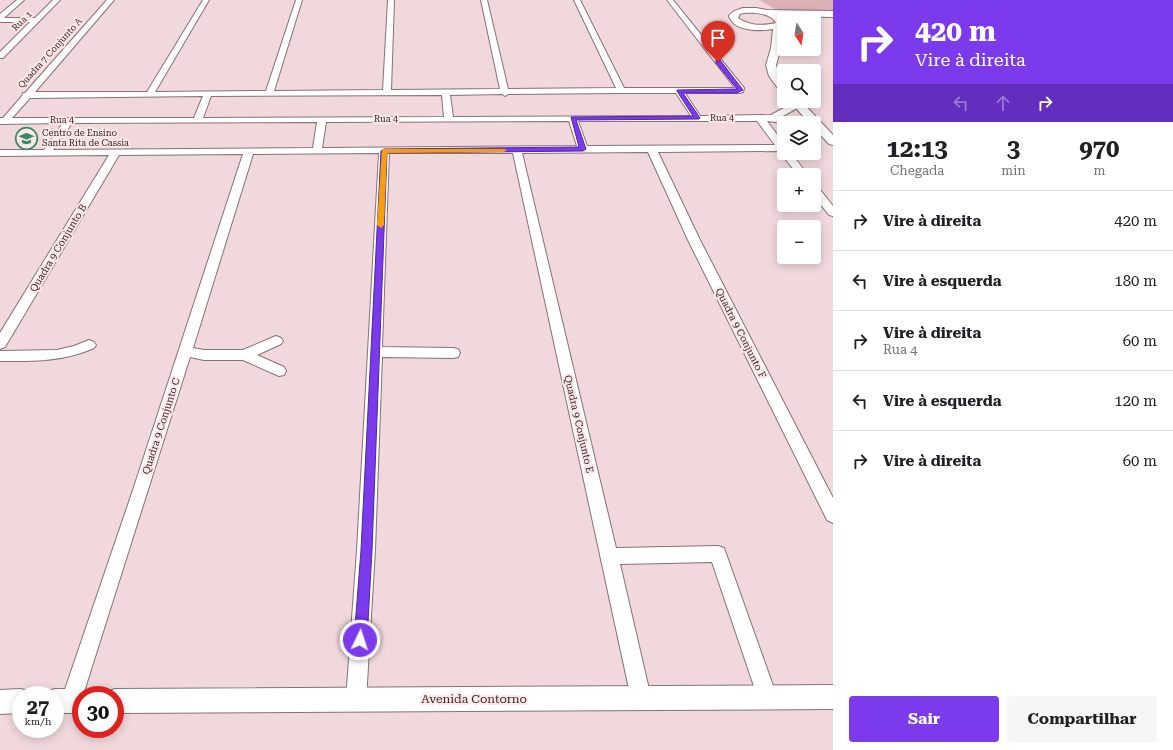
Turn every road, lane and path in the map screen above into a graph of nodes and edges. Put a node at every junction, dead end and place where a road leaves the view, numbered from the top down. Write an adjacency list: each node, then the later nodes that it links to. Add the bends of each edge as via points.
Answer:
1 (21, 0): 14 (street)
2 (57, 0): 16 (street, Rua 1)
3 (111, 0): 31 (street, Quadra 7 Conjunto A)
4 (206, 0): 32 (street)
5 (299, 0): 30 (street)
6 (391, 0): 26 (street)
7 (484, 0): 28 (street)
8 (577, 0): 25 (street)
9 (670, 0): 24 (street, via 740,90)
10 (739, 12): 11 (main road); 11 (main road, via 743,2); 19 (main road, via 735,13 734,19)
11 (764, 12): 12 (main road); 13 (main road)
12 (833, 14)
13 (777, 17)
14 (0, 19): 15 (street)
15 (14, 22): 16 (street); 17 (street)
16 (34, 22): 22 (street, Rua 1)
17 (0, 24)
18 (777, 25): 19 (main road, via 768,28)
19 (751, 26): 21 (main road)
20 (777, 31): 21 (main road)
21 (776, 39): 23 (main road, via 772,68)
22 (0, 56)
23 (777, 81)
24 (679, 91): 25 (street); 37 (street)
25 (622, 92): 28 (street)
26 (387, 93): 27 (street); 30 (street)
27 (446, 93): 28 (street); 40 (street)
28 (505, 93)
29 (208, 94): 30 (street); 32 (street); 43 (street)
30 (269, 94)
31 (26, 95): 32 (street); 45 (street, Quadra 7 Conjunto A)
32 (150, 95)
33 (787, 108): 39 (street, Rua 4)
34 (801, 108): 35 (main road)
35 (807, 116)
36 (573, 118): 37 (street, Rua 4); 40 (street, Rua 4); 49 (street)
37 (697, 118): 38 (street, Rua 4)
38 (760, 118): 39 (street, Rua 4); 47 (street)
39 (772, 118): 41 (street, Rua 4)
40 (449, 119): 44 (street, Rua 4)
41 (777, 119)
42 (70, 120): 43 (street, Rua 4); 45 (street, Rua 4); 56 (street)
43 (198, 120): 44 (street, Rua 4)
44 (322, 120): 53 (street)
45 (2, 121)
46 (821, 132): 48 (main road)
47 (777, 141)
48 (833, 142)
49 (583, 149): 50 (street); 51 (street)
50 (652, 149): 55 (street); 72 (street, Quadra 9 Conjunto F, via 698,247)
51 (517, 150): 54 (street); 73 (street, Quadra 9 Conjunto E)
52 (249, 151): 53 (street); 57 (street); 66 (street, Quadra 9 Conjunto C)
53 (317, 151): 54 (street)
54 (384, 151): 67 (street)
55 (777, 151)
56 (47, 152): 57 (street); 58 (street)
57 (116, 152): 64 (street, Quadra 9 Conjunto B)
58 (0, 153)
59 (791, 160): 60 (street)
60 (797, 168)
61 (821, 198): 62 (street)
62 (833, 213)
63 (276, 341): 69 (street)
64 (0, 344)
65 (89, 345): 70 (street, via 68,354 54,356)
66 (185, 351): 69 (street, via 204,355); 79 (street, Quadra 9 Conjunto C)
67 (375, 352): 68 (street); 77 (street)
68 (453, 353)
69 (245, 355): 71 (street)
70 (0, 356)
71 (279, 372)
72 (833, 515)
73 (609, 556): 74 (street, via 718,554); 76 (street, Quadra 9 Conjunto E)
74 (767, 697): 75 (main road, Avenida Contorno); 76 (main road, Avenida Contorno)
75 (833, 697)
76 (641, 698): 77 (main road, Avenida Contorno)
77 (356, 700): 80 (main road, Avenida Contorno)
78 (12, 701): 81 (main road)
79 (69, 701)
80 (124, 701)
81 (0, 702)

